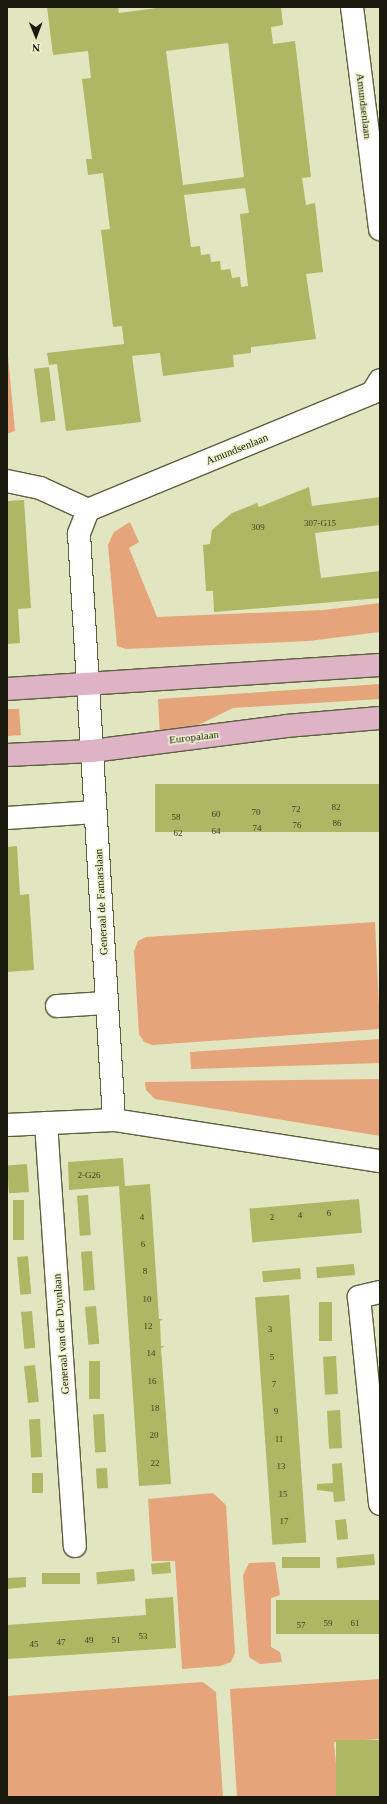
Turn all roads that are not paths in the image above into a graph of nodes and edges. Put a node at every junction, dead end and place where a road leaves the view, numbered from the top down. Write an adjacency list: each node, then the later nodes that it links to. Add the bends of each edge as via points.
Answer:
1 (352, 7): 2 (street, Amundsenlaan)
2 (380, 229)
3 (380, 380): 5 (street, Amundsenlaan, via 372,393)
4 (7, 481): 5 (street, via 40,488)
5 (88, 510): 7 (street, via 79,534)
6 (380, 665): 7 (main road)
7 (90, 684): 8 (main road); 10 (street, Generaal de Famarslaan)
8 (7, 690)
9 (380, 718): 10 (main road, Europalaan, via 286,726)
10 (92, 751): 11 (main road, Europalaan); 12 (street, Generaal de Famarslaan)
11 (7, 755)
12 (95, 812): 13 (street); 14 (street, Generaal de Famarslaan)
13 (7, 818)
14 (106, 1003): 15 (street); 16 (street, Generaal de Famarslaan)
15 (57, 1006)
16 (114, 1120): 17 (street); 19 (street)
17 (46, 1123): 18 (street); 22 (street, Generaal van der Duynlaan)
18 (7, 1125)
19 (380, 1161)
20 (380, 1292): 21 (street, via 359,1297)
21 (380, 1504)
22 (75, 1546)

